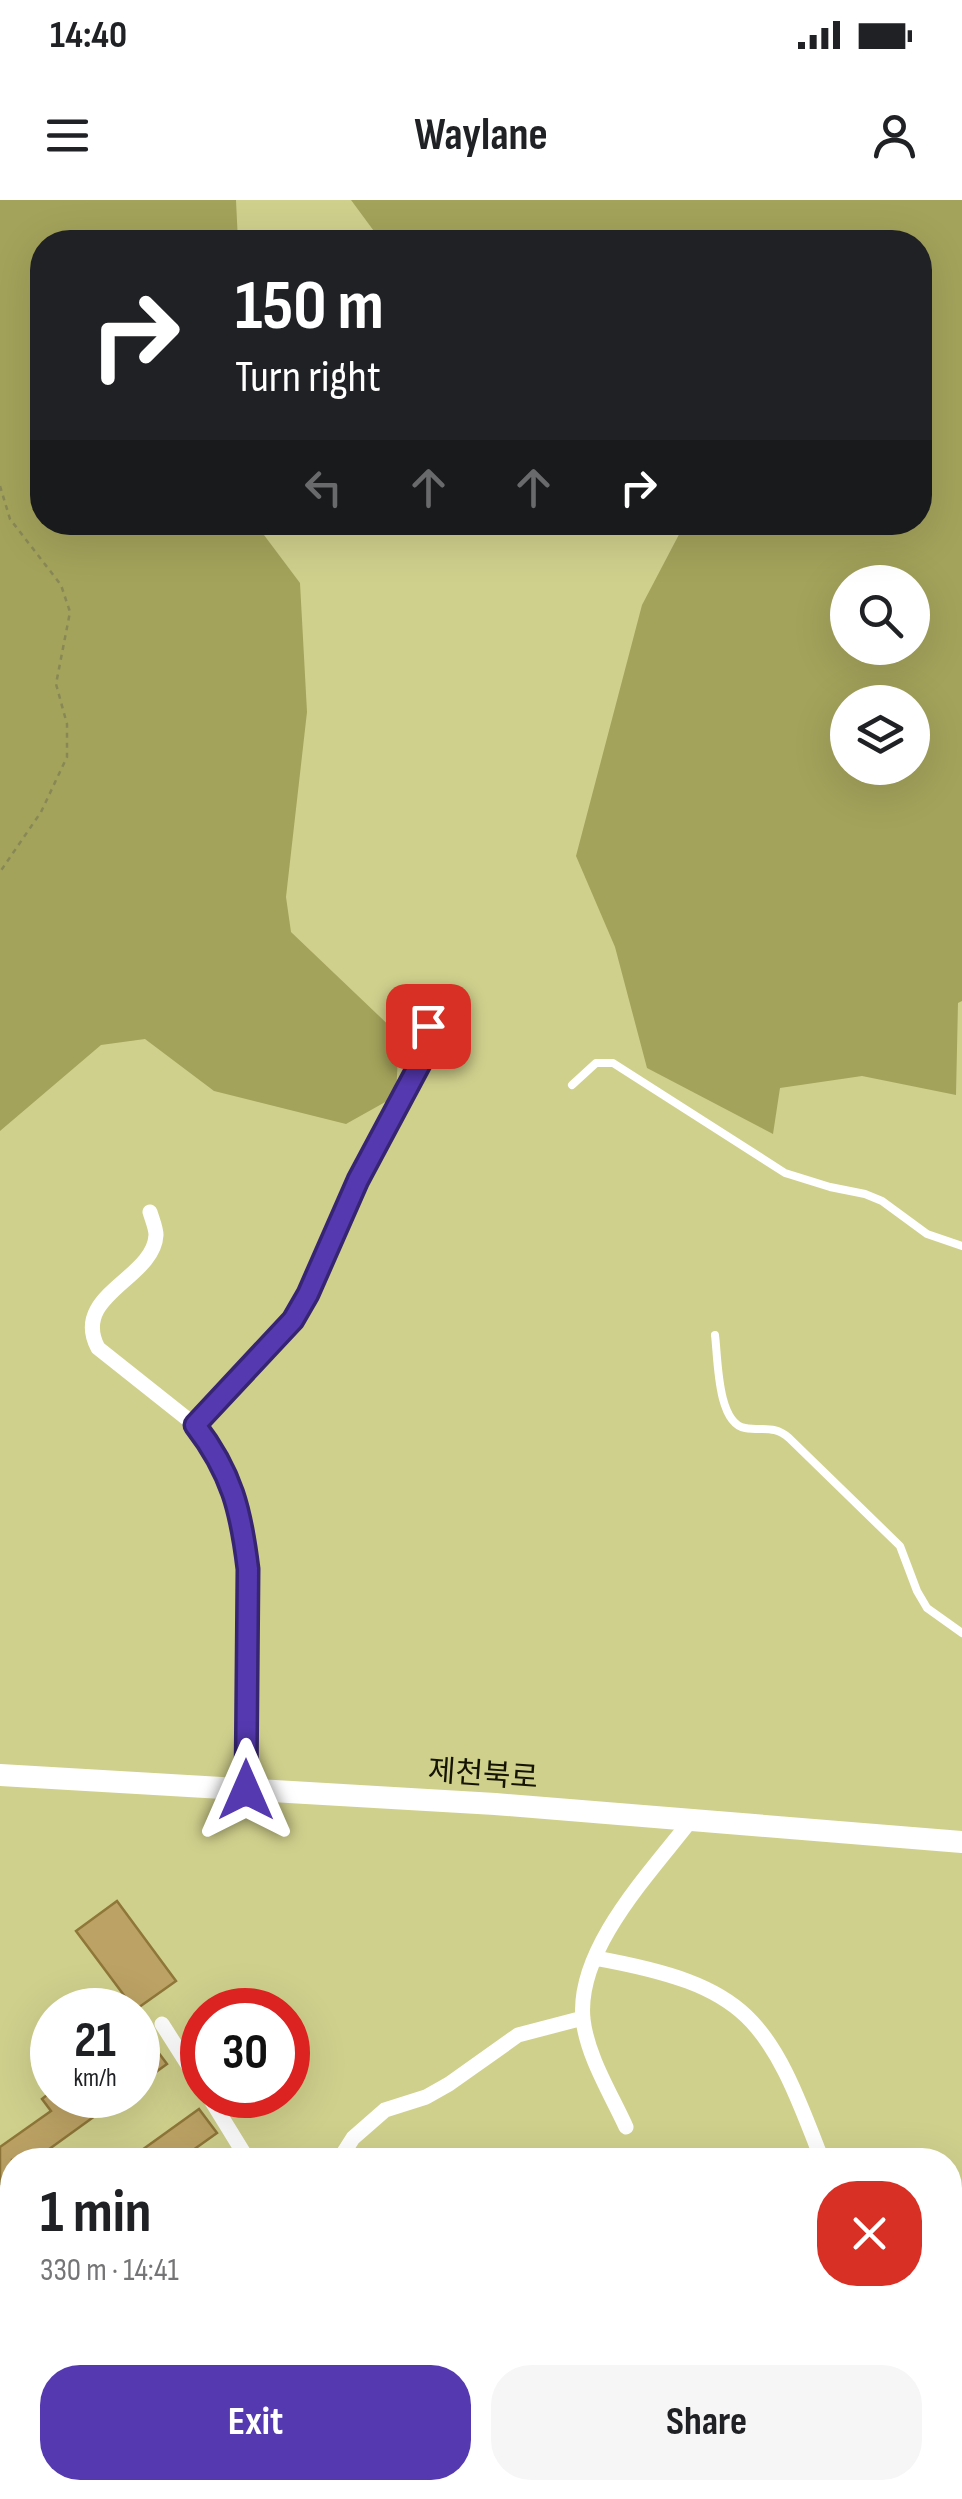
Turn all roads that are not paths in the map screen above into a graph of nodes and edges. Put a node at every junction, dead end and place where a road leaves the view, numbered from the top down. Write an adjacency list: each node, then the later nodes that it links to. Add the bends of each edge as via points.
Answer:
1 (428, 1026): 6 (street, via 422,1060 293,1320)
2 (572, 1086): 4 (lane, via 596,1063 613,1063 784,1173 865,1194 927,1234)
3 (150, 1212): 6 (street, via 152,1248 98,1308 90,1334 98,1348)
4 (962, 1246)
5 (716, 1335): 7 (lane, via 728,1417 748,1429 779,1429 789,1438 900,1546 927,1608)
6 (195, 1425): 9 (street, via 235,1490 244,1540)
7 (962, 1633)
8 (0, 1775): 9 (street, 제천북로)
9 (246, 1790): 10 (street, 제천북로)
10 (690, 1820): 11 (street, 제천북로); 12 (street, via 626,1902)
11 (962, 1842)
12 (594, 1958): 13 (street); 20 (street, via 668,1972 719,1993 758,2025 779,2055)
13 (582, 2018): 17 (street); 19 (street, via 518,2035 426,2097 385,2110)
14 (162, 2024): 15 (street)
15 (180, 2052)
16 (222, 2118): 18 (street)
17 (626, 2126)
18 (241, 2148)
19 (347, 2148)
20 (817, 2148)

